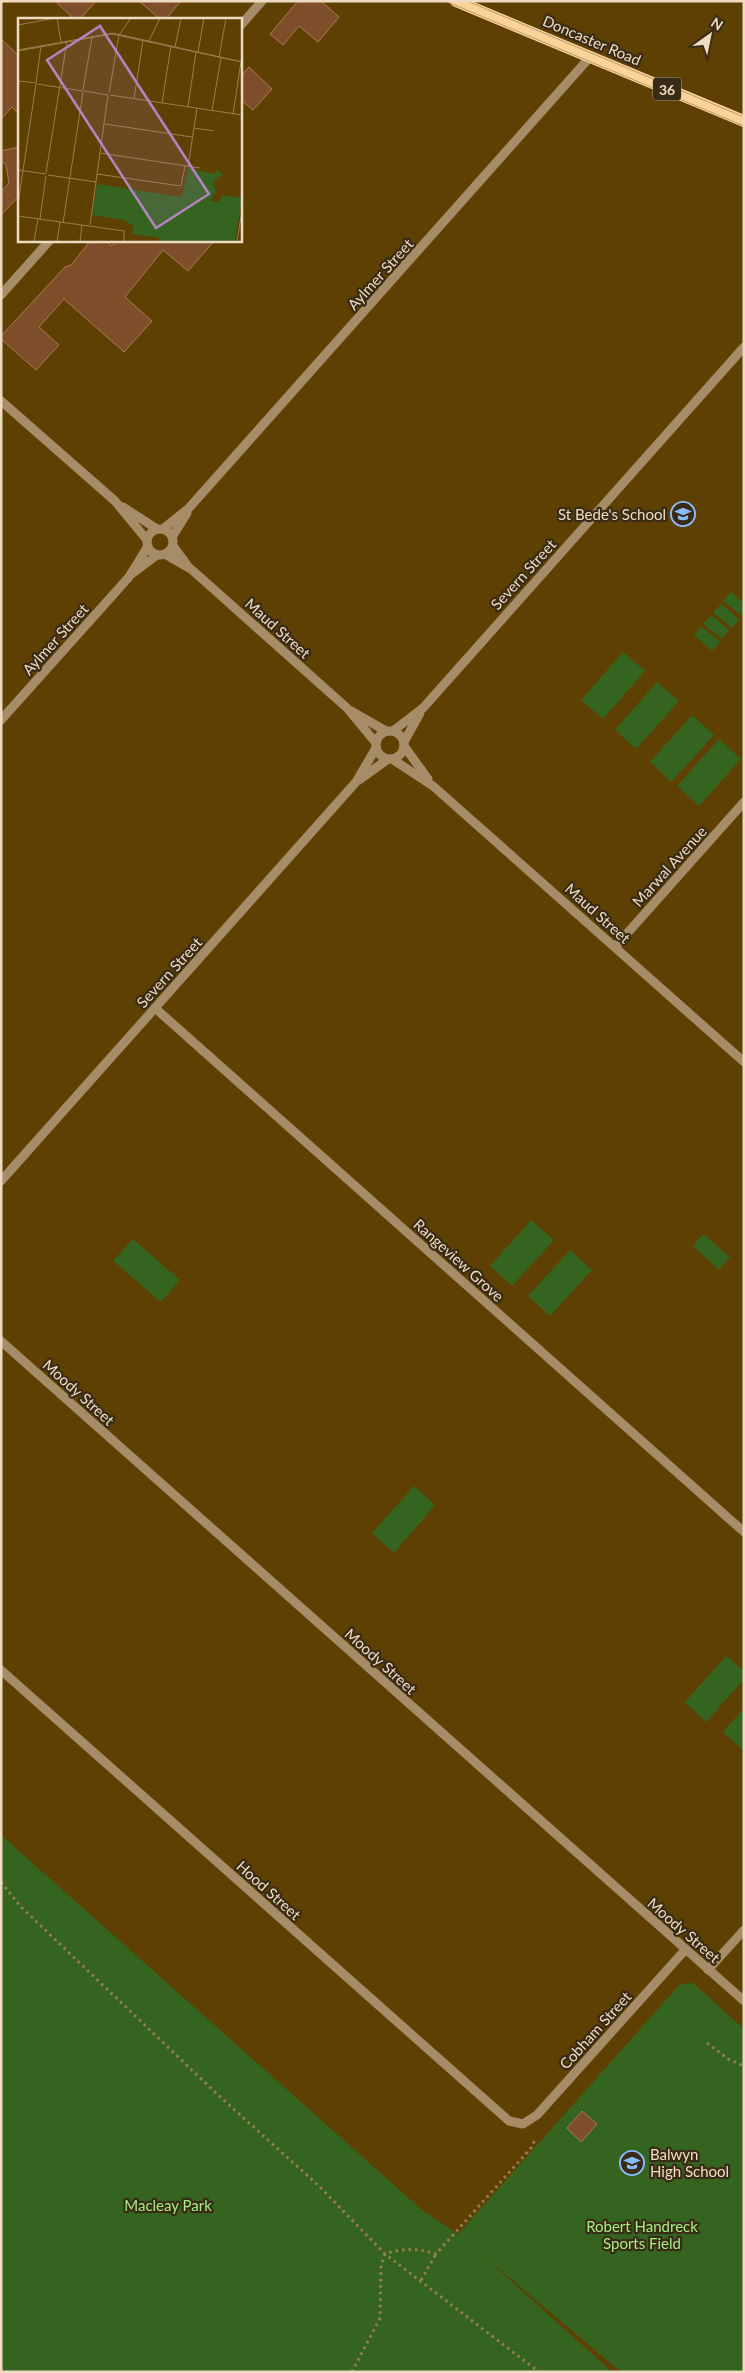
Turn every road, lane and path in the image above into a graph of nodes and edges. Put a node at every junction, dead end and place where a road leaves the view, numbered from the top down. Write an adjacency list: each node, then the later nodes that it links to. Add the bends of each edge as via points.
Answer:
1 (262, 1): 3 (street)
2 (456, 1): 4 (main road, Doncaster Road / 36)
3 (241, 25)
4 (590, 57): 5 (main road, Doncaster Road / 36); 11 (street, Aylmer Street)
5 (744, 121)
6 (49, 241): 7 (street)
7 (1, 295)
8 (744, 347): 19 (street, Severn Street)
9 (1, 401): 10 (street)
10 (115, 501): 12 (street); 14 (street)
11 (190, 508): 12 (street, Aylmer Street); 13 (street, Aylmer Street)
12 (160, 529): 13 (street); 14 (street, via 150,533)
13 (173, 541): 15 (street); 16 (street, Maud Street)
14 (147, 543): 15 (street, via 150,550); 17 (street, Aylmer Street)
15 (161, 554): 16 (street, Maud Street); 17 (street, Aylmer Street)
16 (191, 569): 18 (street, Maud Street)
17 (129, 577): 20 (street, Aylmer Street)
18 (347, 708): 21 (street, Maud Street); 23 (street, Maud Street)
19 (423, 708): 21 (street, Severn Street); 22 (street, Severn Street)
20 (1, 720)
21 (390, 731): 22 (street, via 400,735); 23 (street, via 379,735)
22 (404, 744): 24 (street, via 400,754); 26 (street, Maud Street)
23 (376, 746): 24 (street, via 380,755); 25 (street, Severn Street)
24 (390, 759): 25 (street, Severn Street); 26 (street, Maud Street)
25 (356, 782): 29 (street, Severn Street)
26 (433, 786): 28 (street, Maud Street)
27 (744, 802): 28 (street, Marwal Avenue)
28 (615, 947): 30 (street, Maud Street)
29 (155, 1008): 31 (street, Severn Street); 33 (street, Rangeview Grove)
30 (744, 1062)
31 (1, 1180)
32 (1, 1341): 37 (street, Moody Street)
33 (744, 1532)
34 (1, 1670): 42 (street, Hood Street, via 504,2116)
35 (1, 1882): 44 (path, via 20,1906 319,2186)
36 (744, 1930): 38 (street)
37 (685, 1950): 38 (street, Moody Street); 42 (street, Cobham Street, via 537,2116)
38 (708, 1970): 39 (street, Moody Street)
39 (744, 2001)
40 (707, 2043): 41 (path, via 728,2059)
41 (744, 2066)
42 (523, 2124)
43 (535, 2139): 45 (path, via 532,2147)
44 (385, 2254): 45 (path, via 400,2249); 46 (path); 47 (path, via 381,2265 380,2318)
45 (436, 2254): 46 (path)
46 (421, 2280): 48 (path)
47 (352, 2372)
48 (539, 2372)

